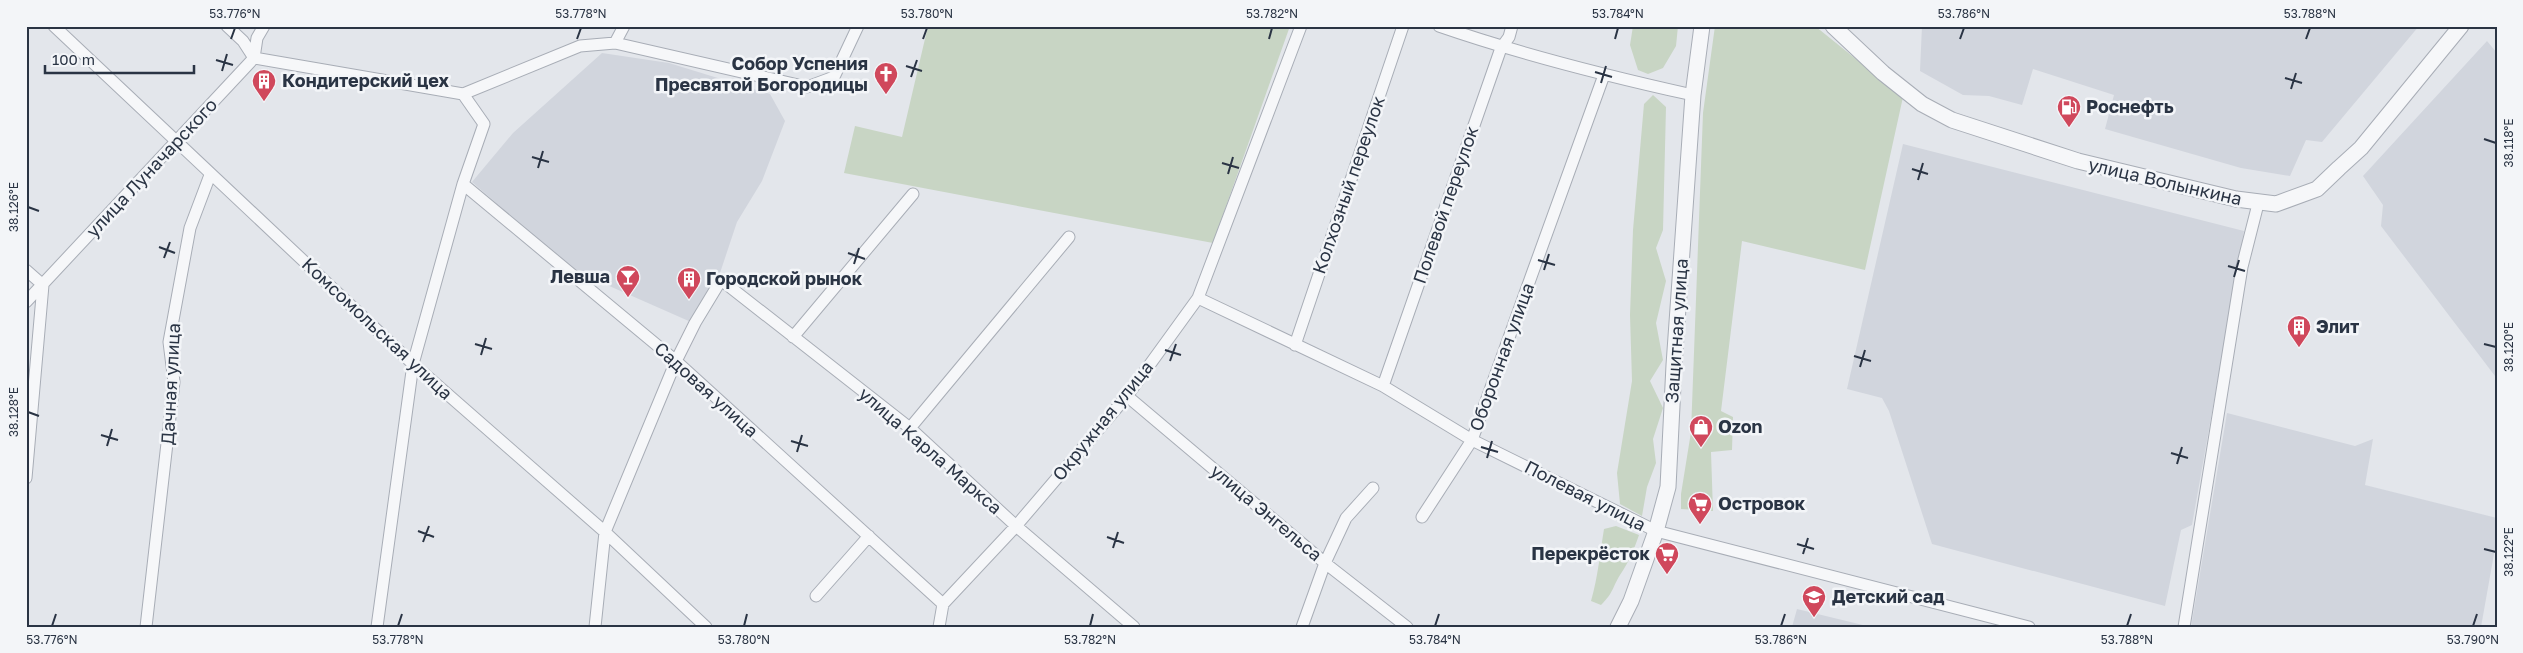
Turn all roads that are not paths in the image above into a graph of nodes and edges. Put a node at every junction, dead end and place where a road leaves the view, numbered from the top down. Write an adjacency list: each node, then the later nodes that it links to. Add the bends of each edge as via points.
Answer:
1 (54, 26): 19 (street, Комсомольская улица)
2 (227, 26): 15 (street, via 243,41)
3 (264, 26): 15 (street, via 257,38)
4 (624, 26): 13 (street)
5 (858, 26): 13 (street, via 834,77 806,87)
6 (1301, 26): 27 (street, Окружная улица)
7 (1403, 26): 30 (street, Колхозный переулок)
8 (1439, 26): 14 (street)
9 (1512, 26): 14 (street, Полевой переулок)
10 (1702, 26): 18 (street, Защитная улица)
11 (1832, 26): 23 (street, улица Волынкина, via 1922,104 1952,120 2078,161)
12 (2461, 26): 23 (street, улица Волынкина, via 2361,148 2317,189 2276,204)
13 (615, 43): 17 (street, via 580,46)
14 (1501, 48): 16 (street); 33 (street, Полевой переулок)
15 (254, 58): 17 (street); 19 (street, улица Луначарского)
16 (1604, 75): 18 (street); 36 (street, Оборонная улица)
17 (463, 94): 21 (street, via 484,124)
18 (1694, 95): 41 (street, Защитная улица, via 1668,487)
19 (176, 140): 20 (street, Комсомольская улица); 26 (street, улица Луначарского)
20 (210, 175): 32 (street, Комсомольская улица); 47 (street, Дачная улица, via 190,228 169,342 174,382)
21 (463, 184): 31 (street, Садовая улица); 32 (street)
22 (914, 194): 29 (street)
23 (2258, 204): 57 (street, via 2242,267)
24 (1069, 236): 35 (street)
25 (26, 270): 26 (street)
26 (43, 285): 28 (street, улица Луначарского); 37 (street)
27 (1198, 298): 30 (street, Полевая улица); 34 (street, Окружная улица)
28 (26, 302)
29 (793, 337): 31 (street, улица Карла Маркса, via 721,280 694,323); 35 (street, улица Карла Маркса)
30 (1295, 345): 33 (street, Полевая улица)
31 (676, 362): 42 (street); 43 (street, Садовая улица)
32 (413, 364): 42 (street, Комсомольская улица); 48 (street)
33 (1383, 386): 36 (street, Полевая улица)
34 (1127, 396): 40 (street, Окружная улица); 44 (street, улица Энгельса)
35 (910, 428): 40 (street, улица Карла Маркса)
36 (1472, 440): 39 (street, Оборонная улица); 41 (street, Полевая улица)
37 (26, 478)
38 (1373, 488): 44 (street, via 1346,518)
39 (1422, 517)
40 (1016, 526): 46 (street, Окружная улица); 52 (street, улица Карла Маркса)
41 (1656, 531): 55 (street, Защитная улица); 56 (street, Полевая улица)
42 (605, 532): 49 (street); 50 (street, Комсомольская улица)
43 (869, 536): 45 (street); 46 (street, Садовая улица)
44 (1325, 563): 53 (street); 54 (street, улица Энгельса)
45 (816, 596)
46 (944, 604): 51 (street)
47 (146, 627)
48 (377, 627)
49 (595, 627)
50 (706, 627)
51 (939, 627)
52 (1134, 627)
53 (1302, 627)
54 (1407, 627)
55 (1618, 627)
56 (2029, 627)
57 (2184, 627)

